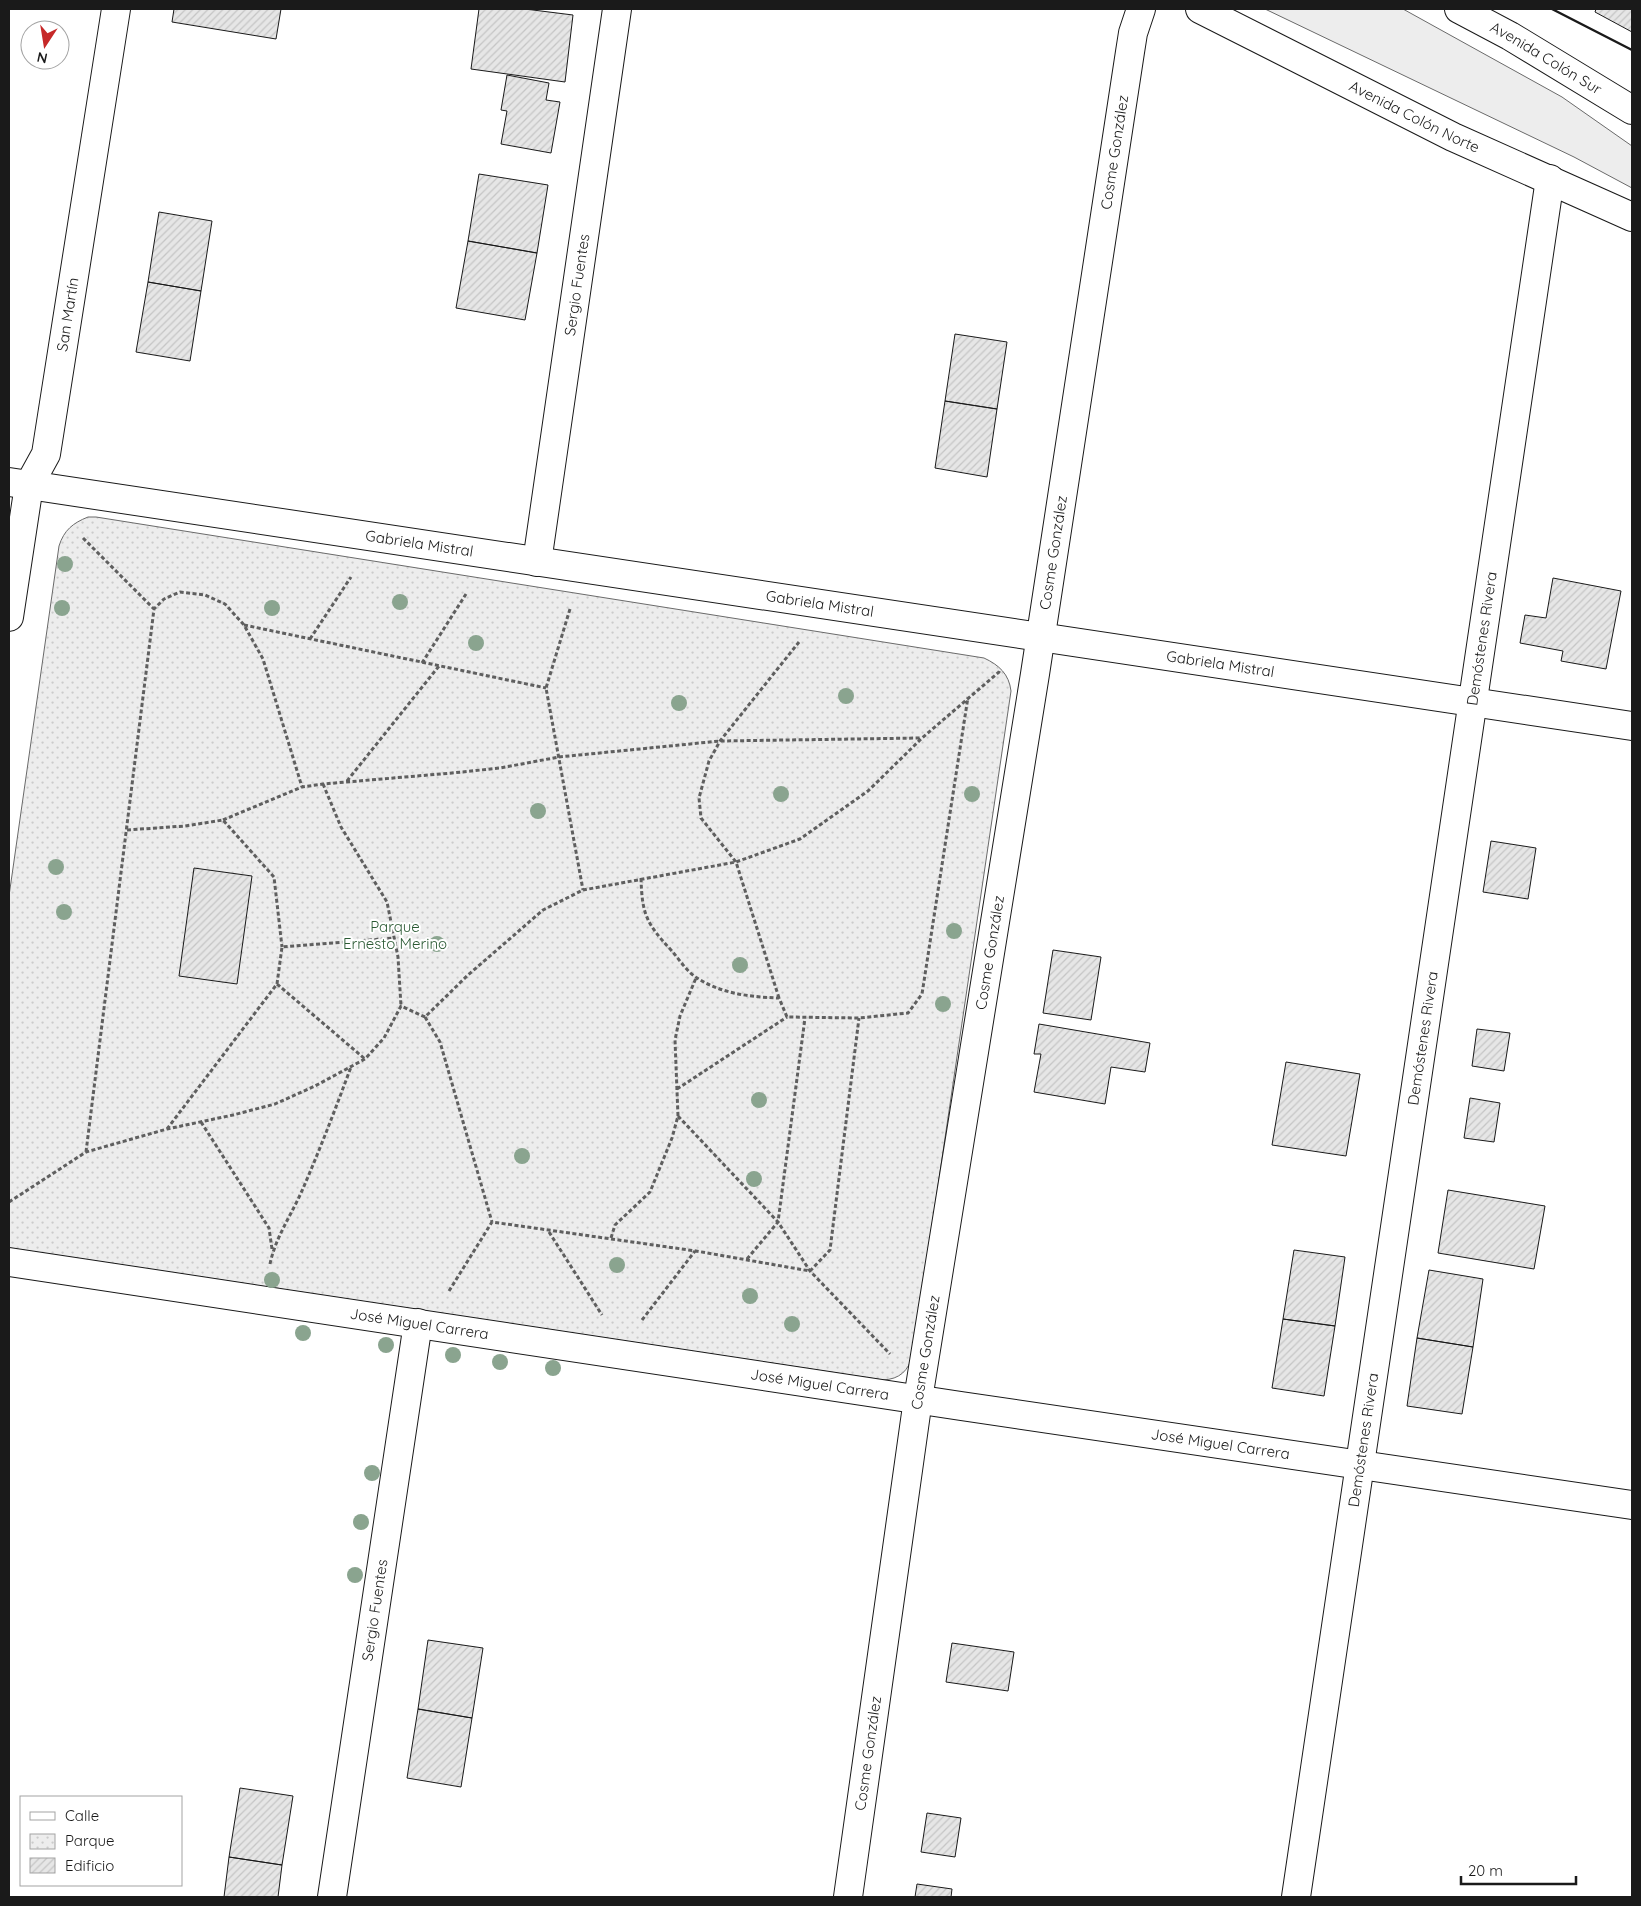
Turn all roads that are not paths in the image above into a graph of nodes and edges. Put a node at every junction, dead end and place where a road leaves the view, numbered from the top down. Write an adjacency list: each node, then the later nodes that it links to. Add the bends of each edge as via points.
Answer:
1 (116, 9): 9 (street, San Martín, via 46,454)
2 (617, 9): 10 (street, Sergio Fuentes)
3 (1141, 9): 12 (street, Cosme González, via 1133,33)
4 (1200, 9): 7 (street, Avenida Colón Norte, via 1453,138)
5 (1459, 9): 6 (street, Avenida Colón Sur)
6 (1632, 110)
7 (1550, 180): 8 (street, Avenida Colón Norte); 13 (street, Demóstenes Rivera)
8 (1632, 217)
9 (19, 483): 10 (street, Gabriela Mistral); 11 (street, San Martín)
10 (537, 562): 12 (street, Gabriela Mistral)
11 (9, 617)
12 (1040, 637): 13 (street, Gabriela Mistral); 17 (street, Cosme González)
13 (1472, 702): 14 (street, Gabriela Mistral); 18 (street, Demóstenes Rivera)
14 (1632, 726)
15 (9, 1262): 16 (street, José Miguel Carrera)
16 (418, 1323): 17 (street, José Miguel Carrera); 20 (street, Sergio Fuentes)
17 (918, 1399): 18 (street, José Miguel Carrera); 21 (street, Cosme González)
18 (1360, 1464): 19 (street, José Miguel Carrera); 22 (street, Demóstenes Rivera)
19 (1632, 1505)
20 (332, 1897)
21 (848, 1897)
22 (1296, 1897)

